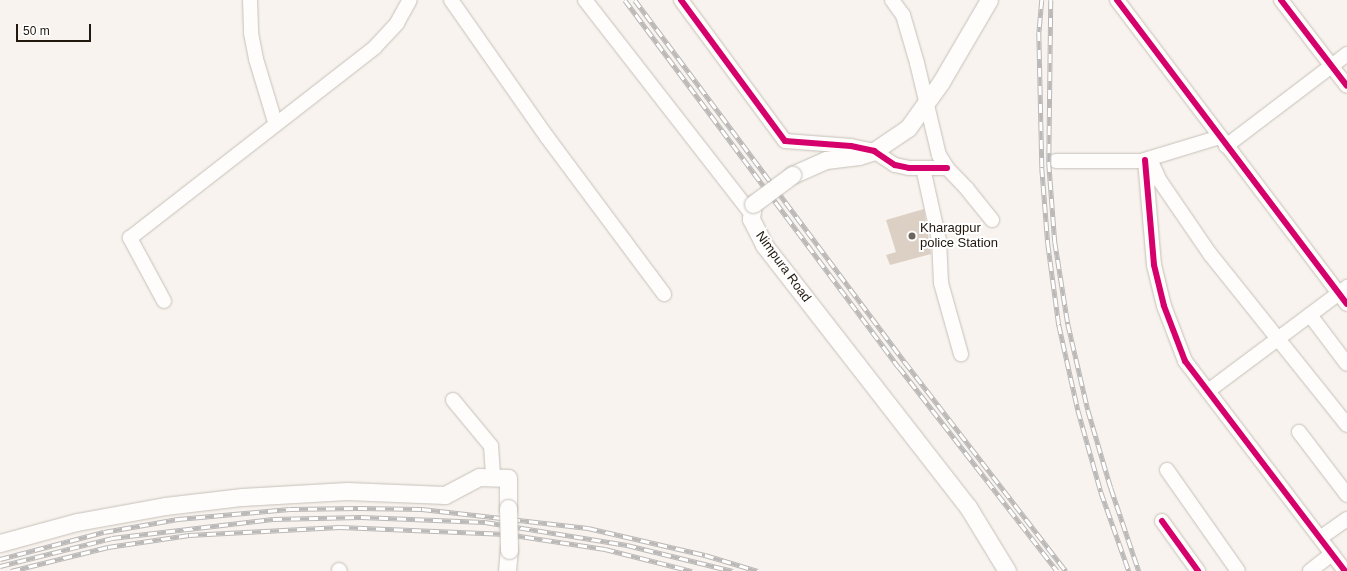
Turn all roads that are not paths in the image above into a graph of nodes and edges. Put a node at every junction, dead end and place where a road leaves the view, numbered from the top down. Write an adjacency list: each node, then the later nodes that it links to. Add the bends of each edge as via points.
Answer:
1 (250, 0): 14 (street, via 251,33 256,59)
2 (410, 0): 14 (street, via 397,23 375,47 309,100)
3 (451, 0): 23 (street, via 547,137)
4 (585, 0): 21 (street)
5 (681, 0): 16 (street, via 785,141 825,143)
6 (892, 0): 13 (street, via 903,15)
7 (989, 0): 13 (main road)
8 (1118, 0): 15 (street)
9 (1281, 0): 11 (street)
10 (1347, 54): 11 (street)
11 (1331, 66): 12 (street); 15 (street)
12 (1347, 86)
13 (926, 106): 16 (main road, via 908,128); 20 (street, via 936,148)
14 (275, 122): 25 (street, via 130,238)
15 (1223, 141): 17 (street); 24 (street)
16 (874, 151): 19 (street, via 896,165); 21 (main road, bridge, via 859,156 826,160 792,175)
17 (1147, 159): 18 (street); 27 (street, via 1210,254); 30 (street, via 1154,265 1164,306 1185,361)
18 (1056, 162)
19 (923, 168): 20 (street); 28 (street, via 939,240 941,283)
20 (947, 168): 22 (street)
21 (751, 208): 43 (main road, Nimpura Road, via 764,245 968,507)
22 (992, 220)
23 (664, 294)
24 (1344, 295): 26 (street)
25 (164, 301)
26 (1310, 315): 27 (street); 29 (street)
27 (1278, 339): 30 (street); 32 (street)
28 (961, 354)
29 (1347, 364)
30 (1208, 391): 39 (street)
31 (453, 400): 35 (street, via 491,446)
32 (1347, 425)
33 (1299, 432): 36 (street)
34 (1167, 470): 45 (street)
35 (493, 477): 40 (main road, via 479,477 445,495 347,491 242,497 165,506 77,522); 42 (main road, bridge, via 508,478)
36 (1347, 495)
37 (1347, 519): 39 (street)
38 (1162, 521): 44 (street)
39 (1320, 538): 41 (street)
40 (0, 543)
41 (1332, 554): 46 (street); 47 (street)
42 (507, 571)
43 (1007, 571)
44 (1198, 571)
45 (1238, 571)
46 (1310, 571)
47 (1345, 571)

